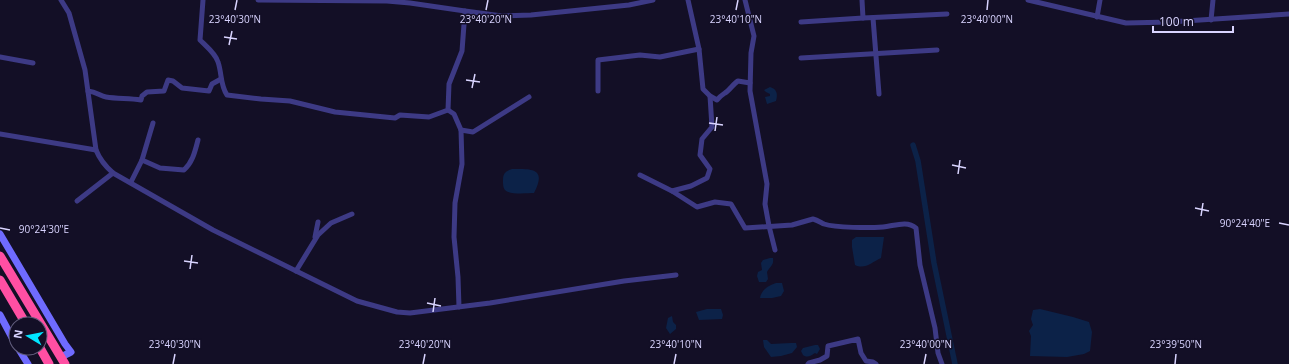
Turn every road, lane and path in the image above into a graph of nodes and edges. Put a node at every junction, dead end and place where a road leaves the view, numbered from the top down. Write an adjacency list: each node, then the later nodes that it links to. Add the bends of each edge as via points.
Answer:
1 (61, 0): 29 (street, via 69,13 85,70)
2 (203, 0): 27 (street, via 200,40 218,61)
3 (258, 0): 11 (street)
4 (653, 0): 12 (street)
5 (688, 0): 21 (street)
6 (745, 0): 28 (street, via 754,36)
7 (862, 0): 17 (street)
8 (1028, 0): 16 (street)
9 (1100, 0): 16 (street)
10 (1213, 0): 19 (street)
11 (410, 1): 13 (street)
12 (642, 1): 13 (street, via 621,6 516,16)
13 (465, 12): 34 (street, via 462,50 448,84)
14 (946, 14): 18 (street)
15 (1289, 14): 19 (street)
16 (1097, 17): 19 (street, via 1126,23)
17 (863, 18): 18 (street); 20 (street)
18 (873, 18): 23 (street)
19 (1211, 20)
20 (801, 22)
21 (698, 49): 30 (street, via 660,57 640,55 598,60); 33 (street, via 703,89)
22 (937, 50): 23 (street)
23 (876, 54): 25 (street); 31 (street)
24 (0, 57): 26 (street)
25 (801, 58)
26 (33, 63)
27 (221, 79): 29 (street, via 212,84 209,91 182,88 168,80 164,91 147,92 141,100 112,98); 34 (street, via 227,95 290,101 335,112 395,118 400,115 429,117)
28 (750, 83): 33 (street, via 738,81 717,100); 48 (street, via 767,184 765,204)
29 (88, 91): 39 (street)
30 (598, 91)
31 (878, 94)
32 (529, 96): 36 (street, via 473,132)
33 (710, 96): 44 (street, via 712,127 702,139 700,155 710,169 707,178)
34 (448, 110): 36 (street, via 454,114)
35 (153, 123): 40 (street)
36 (461, 130): 56 (street, via 462,164 455,203 454,237)
37 (0, 134): 39 (street)
38 (198, 140): 40 (street, via 189,166 184,170 160,168)
39 (96, 150): 41 (street, via 99,158)
40 (142, 160): 43 (street)
41 (113, 172): 43 (street); 45 (street)
42 (640, 175): 44 (street)
43 (131, 182): 53 (street, via 213,230)
44 (672, 191): 48 (street, via 697,207 715,202 731,204 745,228)
45 (77, 201)
46 (352, 214): 50 (street, via 331,223)
47 (318, 222): 50 (street)
48 (769, 226): 51 (street); 63 (street, via 792,225 813,219 844,227 913,225 916,228 920,265)
49 (0, 234): 60 (main road, via 71,352)
50 (315, 240): 53 (street)
51 (775, 250)
52 (0, 256): 60 (highway)
53 (296, 270): 56 (street, via 357,301 397,312 410,313)
54 (676, 275): 56 (street)
55 (0, 280): 58 (highway)
56 (459, 307)
57 (0, 315): 59 (main road)
58 (21, 316)
59 (8, 330)
60 (65, 359)
61 (808, 364): 62 (street, via 827,356 828,346 858,339 866,361)
62 (876, 364)
63 (942, 364)

